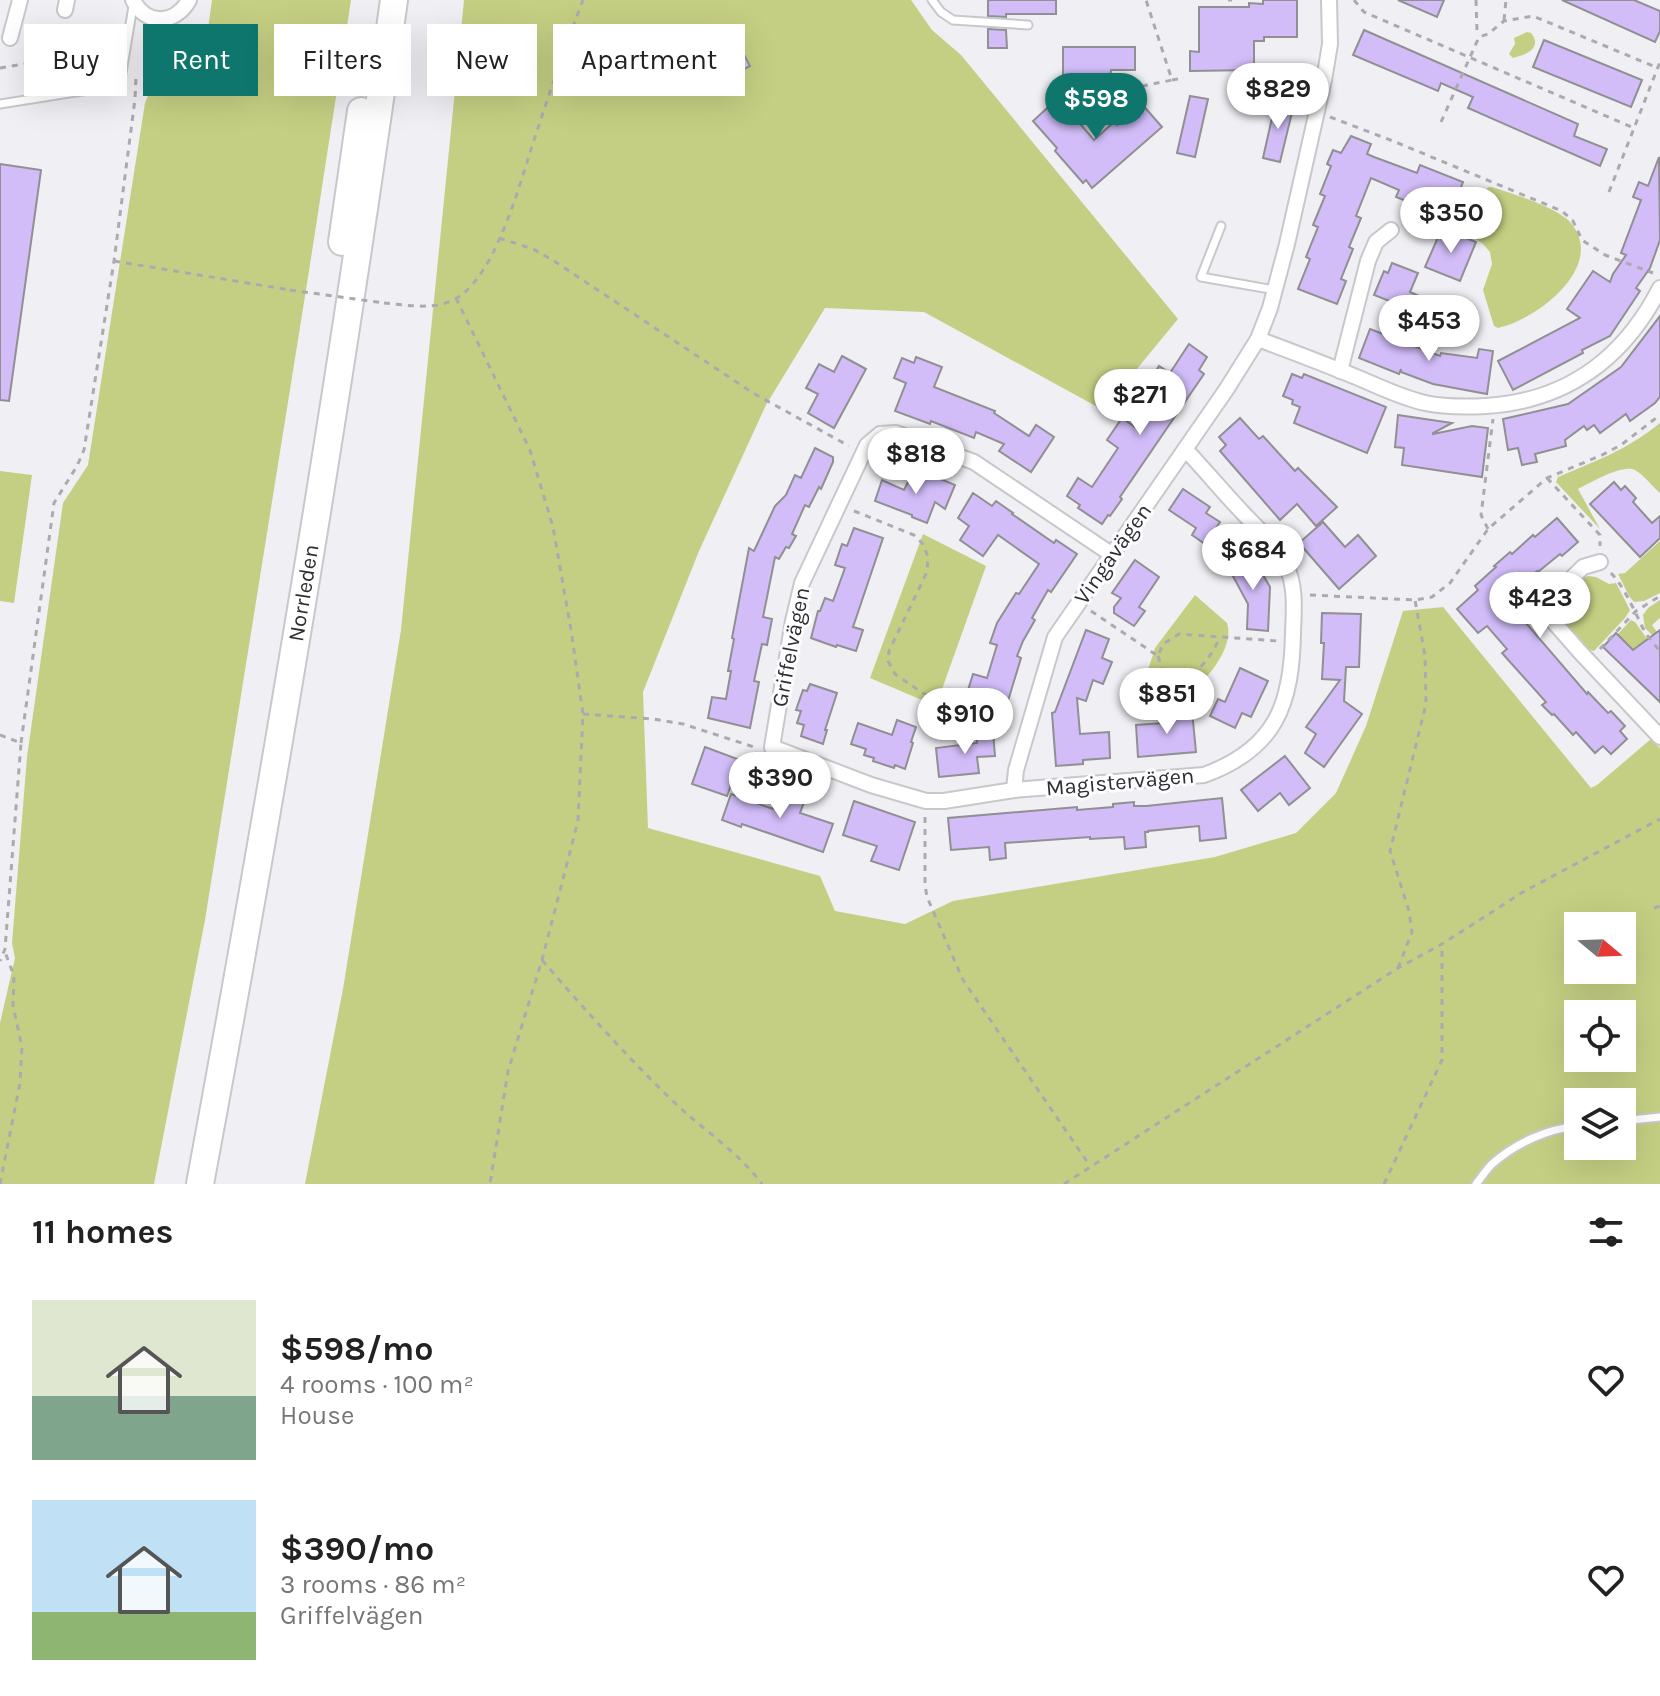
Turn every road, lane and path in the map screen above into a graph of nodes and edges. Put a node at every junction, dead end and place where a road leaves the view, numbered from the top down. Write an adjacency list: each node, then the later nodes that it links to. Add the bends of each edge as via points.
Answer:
1 (20, 0): 16 (street)
2 (189, 0): 12 (street, via 169,19 148,17)
3 (376, 0): 83 (highway, Norrleden, via 271,687)
4 (394, 0): 84 (highway, Norrleden, via 288,690)
5 (583, 0): 35 (path)
6 (932, 0): 14 (lane, via 953,20)
7 (1146, 0): 25 (path)
8 (1329, 0): 29 (street, Vingavägen, via 1330,44)
9 (1354, 0): 18 (path, via 1364,12)
10 (1476, 0): 15 (path)
11 (1506, 0): 13 (path)
12 (133, 2): 17 (lane)
13 (1504, 21): 15 (path); 22 (path, via 1533,16)
14 (1028, 25)
15 (1479, 37): 18 (path)
16 (10, 38)
17 (127, 41)
18 (1470, 59): 30 (path); 31 (path)
19 (1660, 62): 22 (path)
20 (24, 64): 21 (path)
21 (0, 68)
22 (1658, 68): 31 (path)
23 (136, 74): 36 (path)
24 (1184, 78): 25 (path)
25 (1172, 80): 26 (path)
26 (1133, 88): 26 (path, via 1079,86 1065,96 1095,127 1120,110)
27 (51, 96): 28 (lane)
28 (0, 104)
29 (1317, 112): 37 (path, via 1562,211 1582,240); 39 (street, Vingavägen)
30 (1441, 122)
31 (1634, 128): 32 (path)
32 (1609, 192)
33 (1221, 226): 39 (lane, via 1201,277)
34 (1391, 230): 42 (street, via 1376,242 1368,261)
35 (499, 238): 40 (path, via 477,279); 46 (path, via 554,261 753,393)
36 (114, 261): 40 (path, bridge, via 384,303 427,306); 66 (path, via 84,450 54,503)
37 (1660, 276)
38 (1660, 288): 43 (street, via 1625,341 1588,374 1554,391)
39 (1275, 290): 41 (street, Vingavägen)
40 (456, 298): 62 (path, via 530,450 553,527)
41 (1258, 339): 42 (street); 45 (street, Vingavägen)
42 (1340, 371): 43 (street, via 1426,403)
43 (1495, 405): 49 (path, via 1481,515)
44 (1660, 415): 47 (path, via 1621,445)
45 (1185, 449): 50 (street, Vingavägen); 52 (street, Magistervägen, via 1280,555)
46 (863, 454): 48 (street, Griffelvägen); 50 (street, via 880,434 896,433 974,462)
47 (1547, 478): 49 (path); 51 (path, via 1600,535)
48 (839, 506): 63 (path, via 908,532 926,549 927,572 889,651 895,674 937,701); 67 (street, Griffelvägen, via 802,583)
49 (1488, 529): 54 (path, via 1450,583 1432,597)
50 (1111, 554): 55 (street, Vingavägen)
51 (1600, 562): 56 (path); 61 (street, via 1583,567 1551,599 1547,611)
52 (1294, 595): 54 (path); 58 (street, Magistervägen)
53 (1660, 596): 56 (path)
54 (1415, 600): 77 (path, via 1425,656 1426,704 1390,851 1412,932)
55 (1078, 602): 60 (path); 63 (street, Vingavägen, via 1055,637)
56 (1636, 611): 59 (path); 61 (path)
57 (1220, 637): 58 (path); 60 (path, via 1179,634 1163,644); 60 (path, via 1201,667 1184,679 1163,672)
58 (1293, 642): 68 (street, Magistervägen, via 1277,720 1257,745 1220,770 1187,778)
59 (1660, 651)
60 (1158, 656)
61 (1588, 661): 65 (street)
62 (583, 714): 67 (path, via 683,724 760,749); 75 (path, via 578,821)
63 (1027, 732): 68 (street, Vingavägen)
64 (0, 735): 66 (path)
65 (1660, 737)
66 (21, 743): 74 (path)
67 (772, 747): 69 (street)
68 (1014, 790): 69 (street)
69 (926, 801): 81 (path, via 927,897 963,980)
70 (1660, 819): 73 (path, via 1523,892)
71 (1660, 906): 72 (path)
72 (1654, 908)
73 (1442, 944): 77 (path); 88 (path, via 1442,1060)
74 (5, 949): 76 (path); 82 (path, via 14,976 13,1006 22,1047)
75 (542, 960): 85 (path, via 508,1071); 86 (path, via 616,1044)
76 (0, 961)
77 (1398, 968): 81 (path)
78 (1660, 1117): 79 (lane)
79 (1636, 1120)
80 (1564, 1127): 89 (lane, via 1526,1142 1491,1165)
81 (1091, 1167): 87 (path)
82 (0, 1184)
83 (182, 1184)
84 (200, 1184)
85 (490, 1184)
86 (762, 1184)
87 (1064, 1184)
88 (1384, 1184)
89 (1476, 1184)

